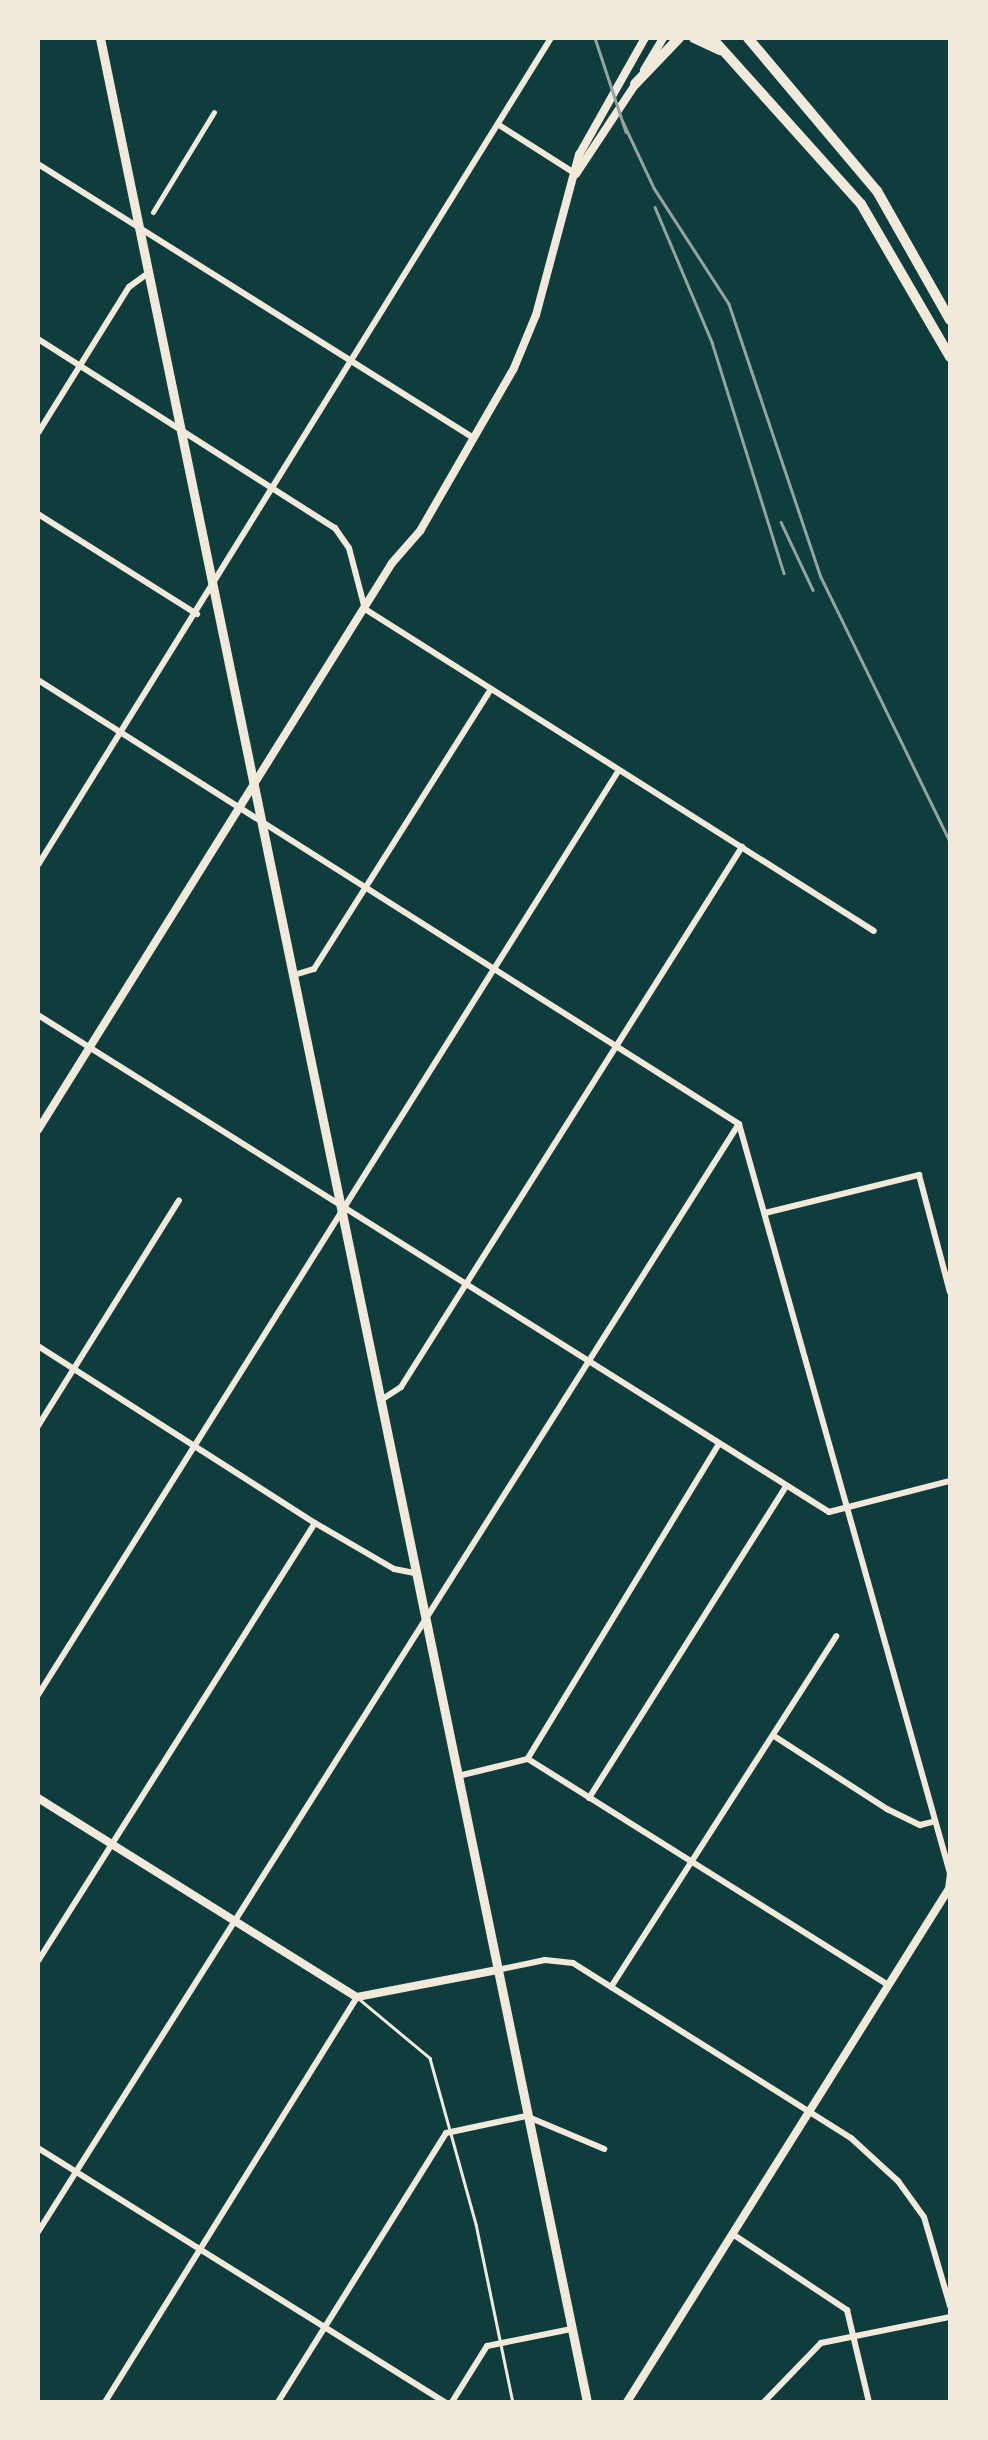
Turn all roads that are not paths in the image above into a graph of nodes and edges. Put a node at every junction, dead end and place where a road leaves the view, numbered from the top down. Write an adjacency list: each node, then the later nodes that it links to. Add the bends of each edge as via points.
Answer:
1 (100, 38): 16 (main road)
2 (551, 38): 12 (street)
3 (645, 38): 14 (street, via 580,155)
4 (663, 38): 10 (street)
5 (679, 38): 10 (highway)
6 (694, 38): 9 (highway)
7 (712, 38): 9 (highway)
8 (748, 38): 18 (highway, via 866,176)
9 (727, 54): 20 (highway, via 862,204)
10 (636, 84): 14 (street)
11 (214, 112): 15 (street)
12 (499, 126): 14 (street); 21 (street)
13 (38, 164): 16 (street)
14 (576, 174): 25 (street, via 528,339)
15 (153, 212)
16 (139, 228): 17 (main road); 21 (street)
17 (148, 272): 22 (street, via 129,287); 23 (main road)
18 (950, 320)
19 (38, 339): 22 (street)
20 (950, 356)
21 (356, 362): 25 (street); 26 (street)
22 (80, 365): 23 (street); 24 (street)
23 (183, 430): 26 (street); 28 (main road)
24 (38, 433)
25 (472, 436): 29 (street, via 420,531)
26 (275, 488): 28 (street); 29 (street, via 342,534)
27 (38, 514): 30 (street)
28 (215, 585): 30 (street); 35 (main road)
29 (364, 610): 32 (street); 35 (street)
30 (197, 614): 33 (street)
31 (38, 680): 33 (street)
32 (491, 689): 34 (street); 41 (street)
33 (121, 732): 36 (street); 39 (street)
34 (619, 770): 38 (street); 43 (street)
35 (256, 786): 36 (street); 37 (main road)
36 (242, 808): 37 (street); 47 (street)
37 (263, 821): 41 (street); 44 (main road)
38 (742, 847): 42 (street); 46 (street)
39 (41, 850): 40 (street)
40 (38, 864)
41 (366, 888): 43 (street); 44 (street, via 314,969)
42 (874, 932)
43 (492, 967): 46 (street); 51 (street)
44 (294, 975): 51 (main road)
45 (38, 1014): 47 (street)
46 (617, 1045): 48 (street); 53 (street)
47 (90, 1048): 49 (street); 51 (street)
48 (739, 1124): 52 (street); 56 (street)
49 (38, 1130)
50 (179, 1200): 57 (street)
51 (341, 1207): 53 (street); 58 (main road); 61 (street)
52 (765, 1213): 54 (street, via 919,1175); 64 (street)
53 (467, 1285): 56 (street); 58 (street, via 401,1387)
54 (950, 1292)
55 (38, 1346): 57 (street)
56 (592, 1362): 60 (street); 67 (street)
57 (74, 1368): 59 (street); 61 (street)
58 (381, 1400): 66 (main road)
59 (38, 1426)
60 (719, 1444): 63 (street); 71 (street)
61 (195, 1446): 65 (street); 69 (street)
62 (950, 1481): 64 (street)
63 (786, 1486): 64 (street, via 830,1512); 74 (street)
64 (847, 1510): 75 (street)
65 (315, 1522): 66 (street, via 394,1569); 76 (street)
66 (415, 1574): 67 (main road)
67 (424, 1618): 72 (main road); 79 (street)
68 (836, 1636): 70 (street)
69 (38, 1695)
70 (774, 1736): 75 (street, via 887,1809 920,1825); 77 (street)
71 (528, 1759): 72 (street); 74 (street)
72 (457, 1776): 81 (main road)
73 (38, 1798): 76 (street)
74 (589, 1798): 77 (street)
75 (932, 1822): 78 (street)
76 (112, 1844): 79 (street); 80 (street)
77 (693, 1862): 82 (street); 83 (street)
78 (949, 1888): 82 (street)
79 (234, 1921): 84 (street); 90 (street)
80 (38, 1961)
81 (496, 1970): 83 (street, via 566,1960); 84 (street); 86 (main road)
82 (888, 1985): 85 (street)
83 (610, 1987): 85 (street)
84 (357, 1997): 87 (lane, via 430,2058); 93 (street)
85 (809, 2112): 92 (street); 94 (street, via 863,2148 912,2198 936,2244)
86 (526, 2116): 87 (street); 89 (street); 97 (main road)
87 (446, 2133): 96 (street); 99 (lane, via 476,2224)
88 (38, 2148): 90 (street)
89 (604, 2149)
90 (76, 2172): 91 (street); 93 (street)
91 (38, 2232)
92 (734, 2235): 98 (street, via 841,2304); 105 (street)
93 (201, 2250): 96 (street); 100 (street)
94 (950, 2306)
95 (950, 2317): 98 (street)
96 (325, 2328): 101 (street); 102 (street)
97 (571, 2329): 99 (street); 104 (main road)
98 (856, 2334): 106 (street, via 810,2350); 107 (street)
99 (497, 2341): 102 (street); 103 (lane)
100 (104, 2402)
101 (278, 2402)
102 (448, 2402)
103 (513, 2402)
104 (587, 2402)
105 (628, 2402)
106 (764, 2402)
107 (870, 2402)

